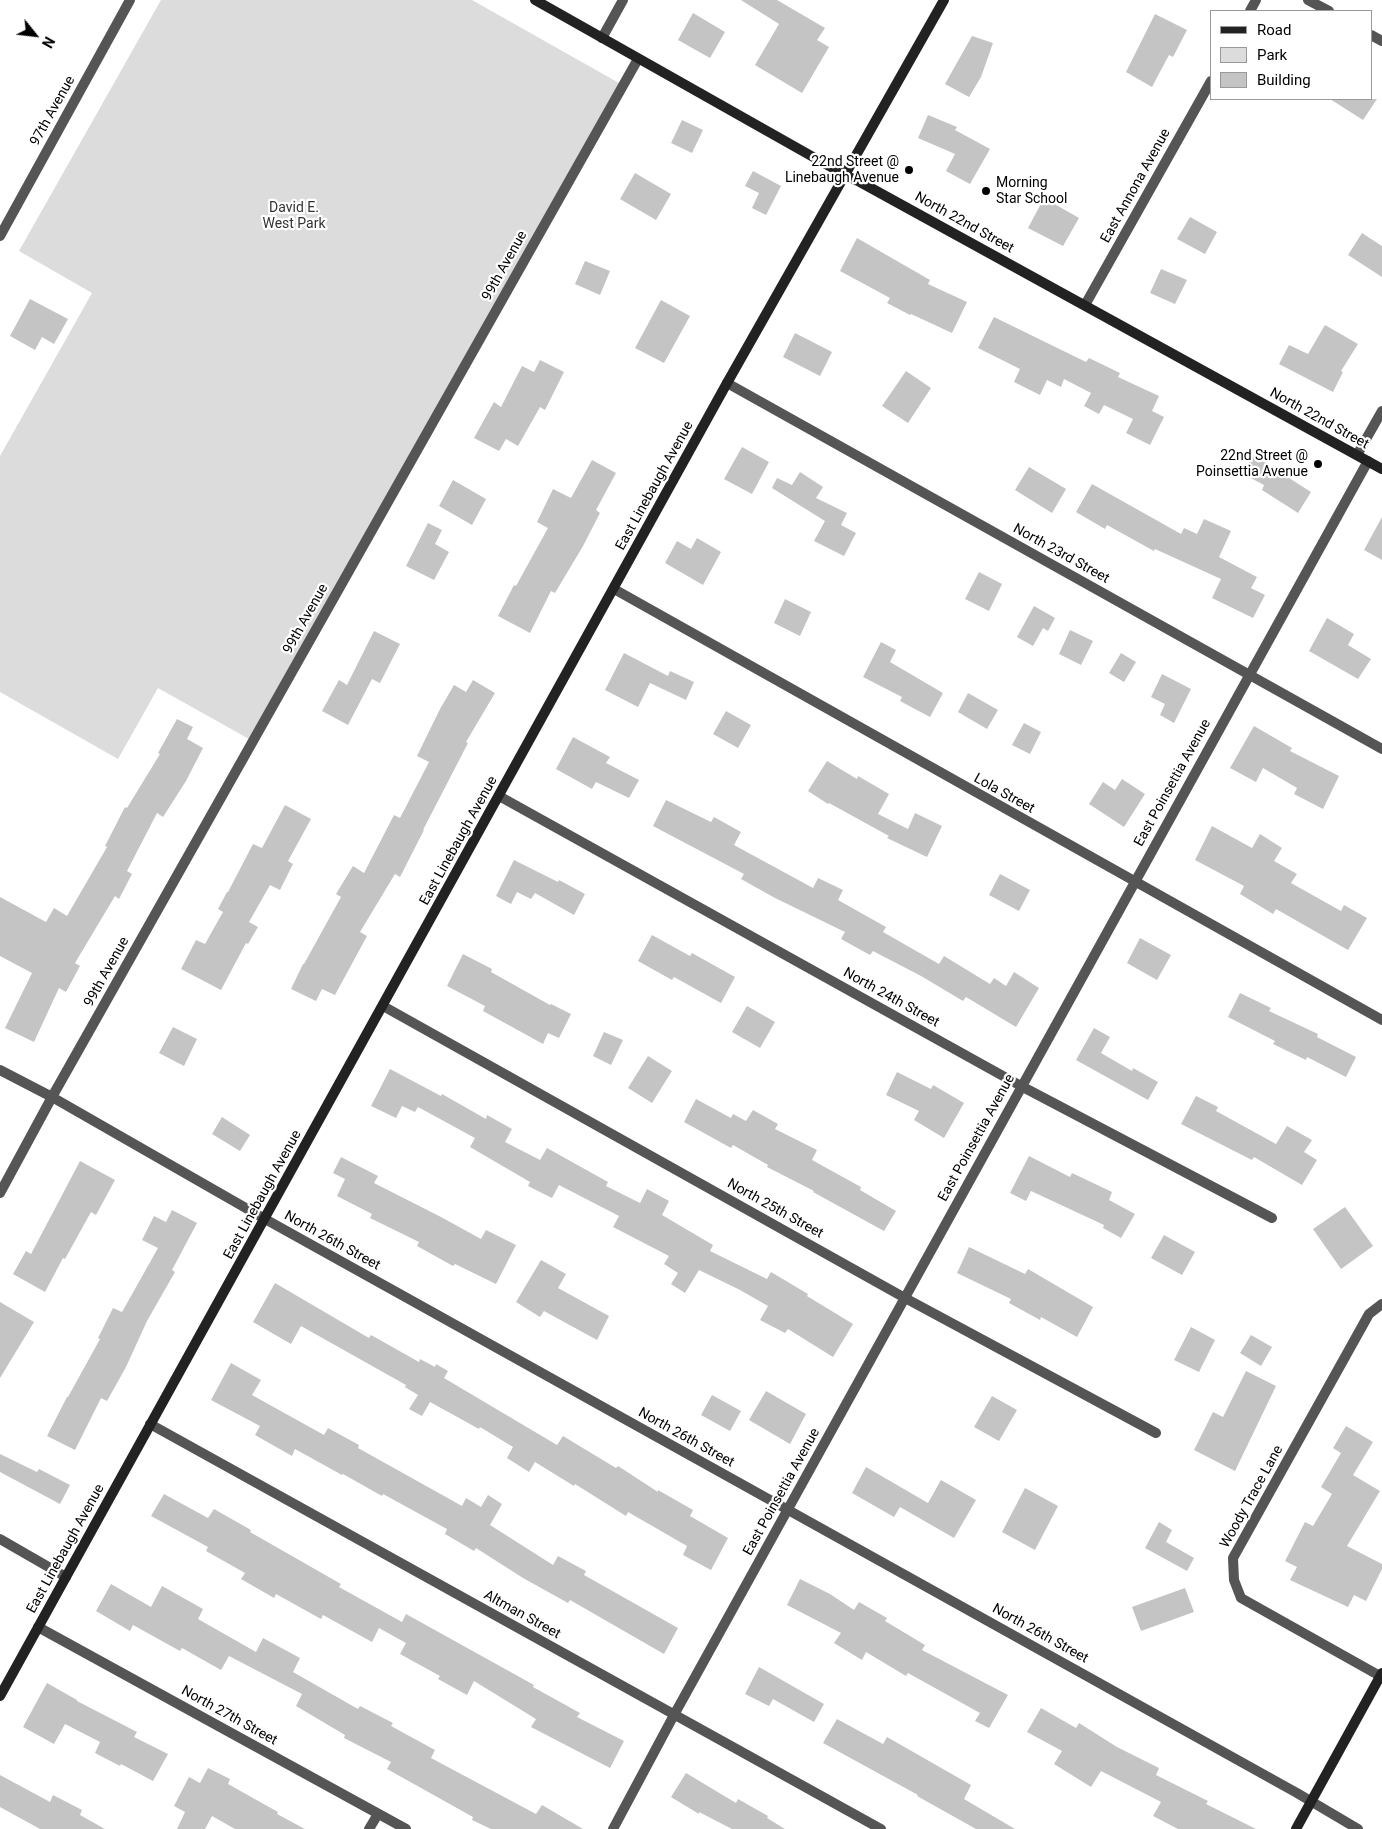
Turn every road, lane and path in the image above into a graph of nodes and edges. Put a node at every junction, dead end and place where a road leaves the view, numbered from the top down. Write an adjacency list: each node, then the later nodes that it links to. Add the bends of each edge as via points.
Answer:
1 (130, 0): 11 (street, 97th Avenue)
2 (535, 0): 7 (street, North 22nd Street)
3 (623, 0): 7 (street)
4 (944, 0): 10 (street, East Linebaugh Avenue)
5 (1308, 0): 6 (street)
6 (1326, 10)
7 (602, 38): 8 (street, North 22nd Street)
8 (638, 59): 10 (street, North 22nd Street); 27 (street, 99th Avenue)
9 (1210, 83): 12 (street, East Annona Avenue)
10 (845, 175): 12 (street, North 22nd Street); 13 (street, East Linebaugh Avenue)
11 (0, 236)
12 (1085, 305): 15 (street, North 22nd Street)
13 (727, 383): 18 (street, East Linebaugh Avenue); 19 (street, North 23rd Street)
14 (1382, 411): 15 (street)
15 (1357, 455): 16 (street, North 22nd Street)
16 (1368, 461): 17 (street, North 22nd Street); 19 (street, East Poinsettia Avenue)
17 (1382, 469)
18 (614, 590): 21 (street, East Linebaugh Avenue); 22 (street, Lola Street)
19 (1249, 674): 20 (street, North 23rd Street); 22 (street, East Poinsettia Avenue)
20 (1382, 749)
21 (499, 796): 23 (street, East Linebaugh Avenue); 26 (street, North 24th Street)
22 (1134, 882): 24 (street, Lola Street); 26 (street, East Poinsettia Avenue)
23 (384, 1006): 30 (street, East Linebaugh Avenue); 31 (street, North 25th Street)
24 (1382, 1020)
25 (0, 1070): 27 (street, North 26th Street)
26 (1022, 1086): 29 (street, North 24th Street); 31 (street, East Poinsettia Avenue)
27 (52, 1097): 28 (street, 99th Avenue); 30 (street, North 26th Street)
28 (0, 1193)
29 (1272, 1218)
30 (265, 1219): 33 (street, East Linebaugh Avenue); 35 (street, North 26th Street)
31 (905, 1298): 34 (street, North 25th Street); 35 (street, East Poinsettia Avenue)
32 (1382, 1304): 39 (street, Woody Trace Lane, via 1369,1314 1233,1558 1234,1580 1241,1598)
33 (150, 1424): 37 (street, East Linebaugh Avenue); 41 (street, Altman Street)
34 (1156, 1433)
35 (788, 1510): 41 (street, East Poinsettia Avenue); 42 (street, North 26th Street)
36 (0, 1539): 37 (street)
37 (66, 1577): 38 (street, East Linebaugh Avenue)
38 (38, 1627): 40 (street, East Linebaugh Avenue); 43 (street, North 27th Street)
39 (1381, 1674): 42 (street)
40 (0, 1696)
41 (674, 1715): 46 (street, East Poinsettia Avenue); 47 (street, Altman Street)
42 (1311, 1801): 48 (street); 49 (street, North 26th Street)
43 (378, 1814): 44 (street); 45 (street, North 27th Street)
44 (369, 1829)
45 (406, 1829)
46 (613, 1829)
47 (880, 1829)
48 (1296, 1829)
49 (1358, 1829)

